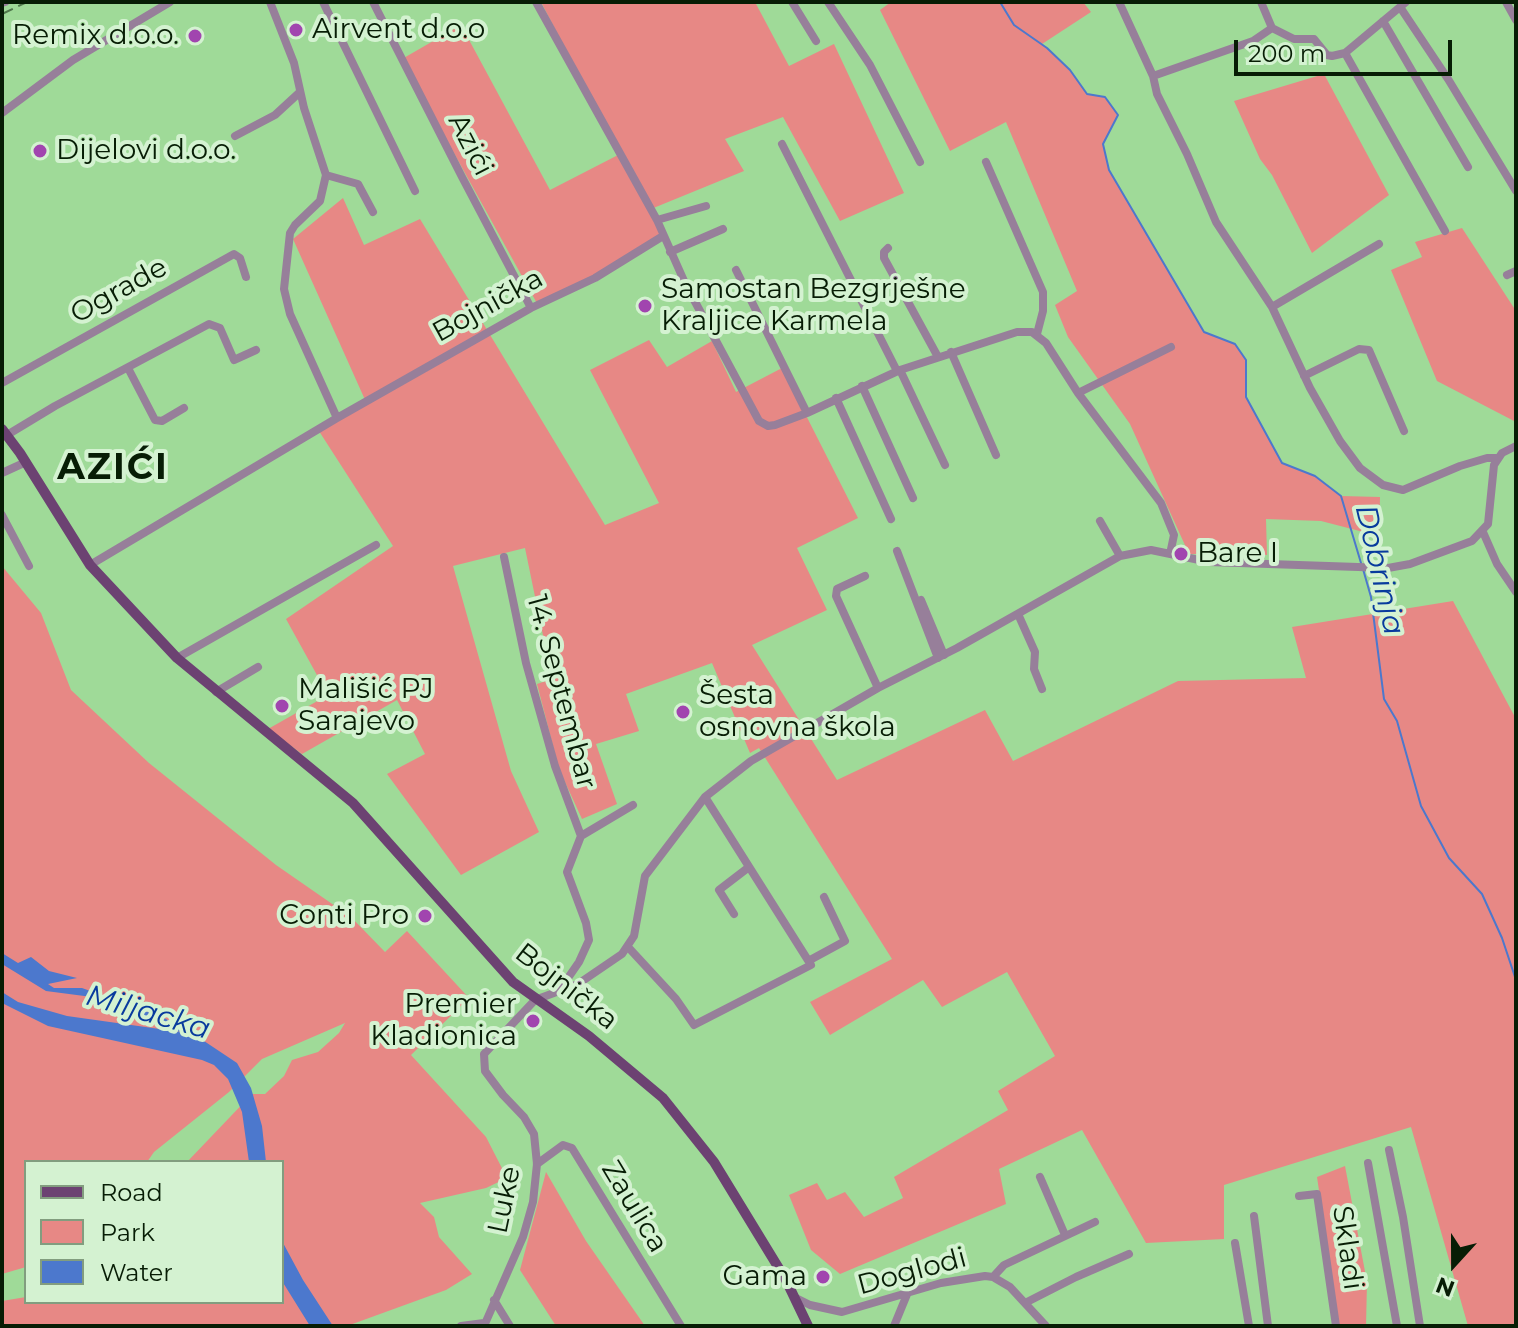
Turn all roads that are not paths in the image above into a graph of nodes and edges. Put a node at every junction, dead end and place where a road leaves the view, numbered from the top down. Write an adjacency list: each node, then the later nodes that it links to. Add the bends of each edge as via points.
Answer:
1 (170, 2): 19 (street, via 73,60)
2 (270, 2): 18 (street)
3 (323, 2): 26 (street)
4 (373, 2): 40 (street, Azići)
5 (536, 2): 30 (street)
6 (792, 2): 15 (street)
7 (828, 2): 22 (street, via 870,65)
8 (1119, 2): 17 (street)
9 (1261, 2): 14 (street)
10 (1506, 2): 12 (street)
11 (1403, 4): 13 (street); 27 (street)
12 (1516, 20)
13 (1383, 21): 16 (street); 24 (street)
14 (1272, 28): 16 (street, via 1294,39 1314,39 1329,56); 17 (street, via 1253,41)
15 (816, 41)
16 (1345, 53): 32 (street)
17 (1153, 76): 39 (street, via 1221,229)
18 (300, 92): 20 (street, via 275,115); 25 (street)
19 (2, 113)
20 (235, 136)
21 (782, 144): 47 (street)
22 (920, 162)
23 (986, 162): 41 (street, via 1043,292)
24 (1468, 167)
25 (326, 175): 29 (street, via 358,184); 55 (street, via 320,201 290,233 284,277 286,303)
26 (415, 191)
27 (1516, 191)
28 (706, 206): 30 (street)
29 (373, 212)
30 (657, 220): 33 (street)
31 (723, 229): 36 (street)
32 (1445, 231)
33 (663, 236): 36 (street); 40 (street, Bojnička, via 595,278)
34 (1379, 244): 39 (street)
35 (888, 248): 45 (street, via 884,258)
36 (670, 252): 54 (street, via 759,421 768,426)
37 (736, 270): 54 (street)
38 (246, 277): 49 (street, Ograde, via 234,254)
39 (1272, 307): 48 (street)
40 (531, 308): 55 (street, Bojnička)
41 (1037, 334): 44 (street, via 1017,332); 51 (street)
42 (1171, 347): 51 (street)
43 (256, 350): 46 (street, via 234,360 220,328 209,324)
44 (951, 352): 45 (street); 59 (street)
45 (938, 357): 47 (street)
46 (128, 368): 53 (street, via 155,420); 57 (street)
47 (899, 370): 50 (street); 62 (street)
48 (1304, 376): 56 (street, via 1359,349 1369,350); 60 (street, via 1360,468 1383,485 1403,490 1460,466)
49 (2, 383)
50 (862, 386): 52 (street); 64 (street)
51 (1078, 393): 71 (street, via 1161,503 1174,535)
52 (836, 398): 54 (street); 66 (street)
53 (184, 408)
54 (807, 413)
55 (337, 418): 74 (street, Bojnička)
56 (1404, 431)
57 (4, 432): 61 (main road, Bojnička)
58 (1516, 446): 60 (street)
59 (996, 455)
60 (1497, 458): 68 (street)
61 (26, 462): 63 (street); 74 (main road, Bojnička)
62 (945, 465)
63 (2, 473)
64 (913, 498)
65 (2, 515): 75 (street)
66 (891, 519)
67 (1100, 521): 72 (street)
68 (1483, 532): 71 (street, via 1410,564 1368,567 1209,562); 78 (street)
69 (376, 545): 81 (street)
70 (897, 551): 80 (street)
71 (1170, 554): 72 (street, via 1151,550)
72 (1120, 556): 79 (street)
73 (504, 557): 88 (street, 14. Septembar, via 530,678)
74 (90, 565): 81 (main road, Bojnička)
75 (29, 566)
76 (908, 567): 80 (street)
77 (865, 576): 83 (street, via 837,589 836,596)
78 (1516, 592)
79 (1018, 614): 80 (street); 84 (street, via 1035,652 1034,669)
80 (941, 656): 83 (street)
81 (177, 658): 85 (main road, Bojnička)
82 (258, 667): 85 (street)
83 (878, 688): 86 (street, via 751,761)
84 (1042, 689)
85 (216, 692): 95 (main road, Bojnička, via 353,803)
86 (705, 797): 89 (street); 92 (street, via 645,876)
87 (633, 805): 88 (street, 14. Septembar)
88 (581, 836): 94 (street, via 567,872 589,940)
89 (749, 867): 91 (street, via 719,890); 93 (street)
90 (824, 897): 93 (street, via 845,941)
91 (734, 914)
92 (628, 947): 93 (street, via 694,1025 811,965); 94 (street)
93 (810, 960)
94 (559, 992): 95 (street)
95 (535, 1000): 98 (street, Luke, via 486,1050 483,1060 493,1083 534,1134); 108 (main road, Bojnička, via 589,1036 663,1098 714,1162)
96 (1389, 1150): 122 (street, Skladi)
97 (1368, 1163): 121 (street, Skladi)
98 (537, 1164): 109 (street, Luke, via 523,1237); 114 (street, Zaulica, via 563,1145 572,1148)
99 (1040, 1177): 103 (street)
100 (1299, 1196): 120 (street, Skladi, via 1317,1194)
101 (1254, 1216): 119 (street)
102 (1095, 1222): 103 (street, Doglodi)
103 (1065, 1235): 106 (street, Doglodi, via 1004,1265)
104 (1235, 1243): 118 (street)
105 (1129, 1254): 110 (street)
106 (993, 1277): 107 (street, Doglodi); 110 (street, Doglodi)
107 (908, 1292): 108 (street, Doglodi, via 842,1312); 116 (street)
108 (796, 1298): 115 (main road, Bojnička)
109 (494, 1300): 111 (street, Luke); 113 (street)
110 (1025, 1303): 117 (street, Doglodi)
111 (484, 1324): 112 (street, Luke)
112 (461, 1326)
113 (510, 1326)
114 (681, 1326)
115 (808, 1326)
116 (894, 1326)
117 (1046, 1326)
118 (1249, 1326)
119 (1268, 1326)
120 (1336, 1326)
121 (1397, 1326)
122 (1420, 1326)

